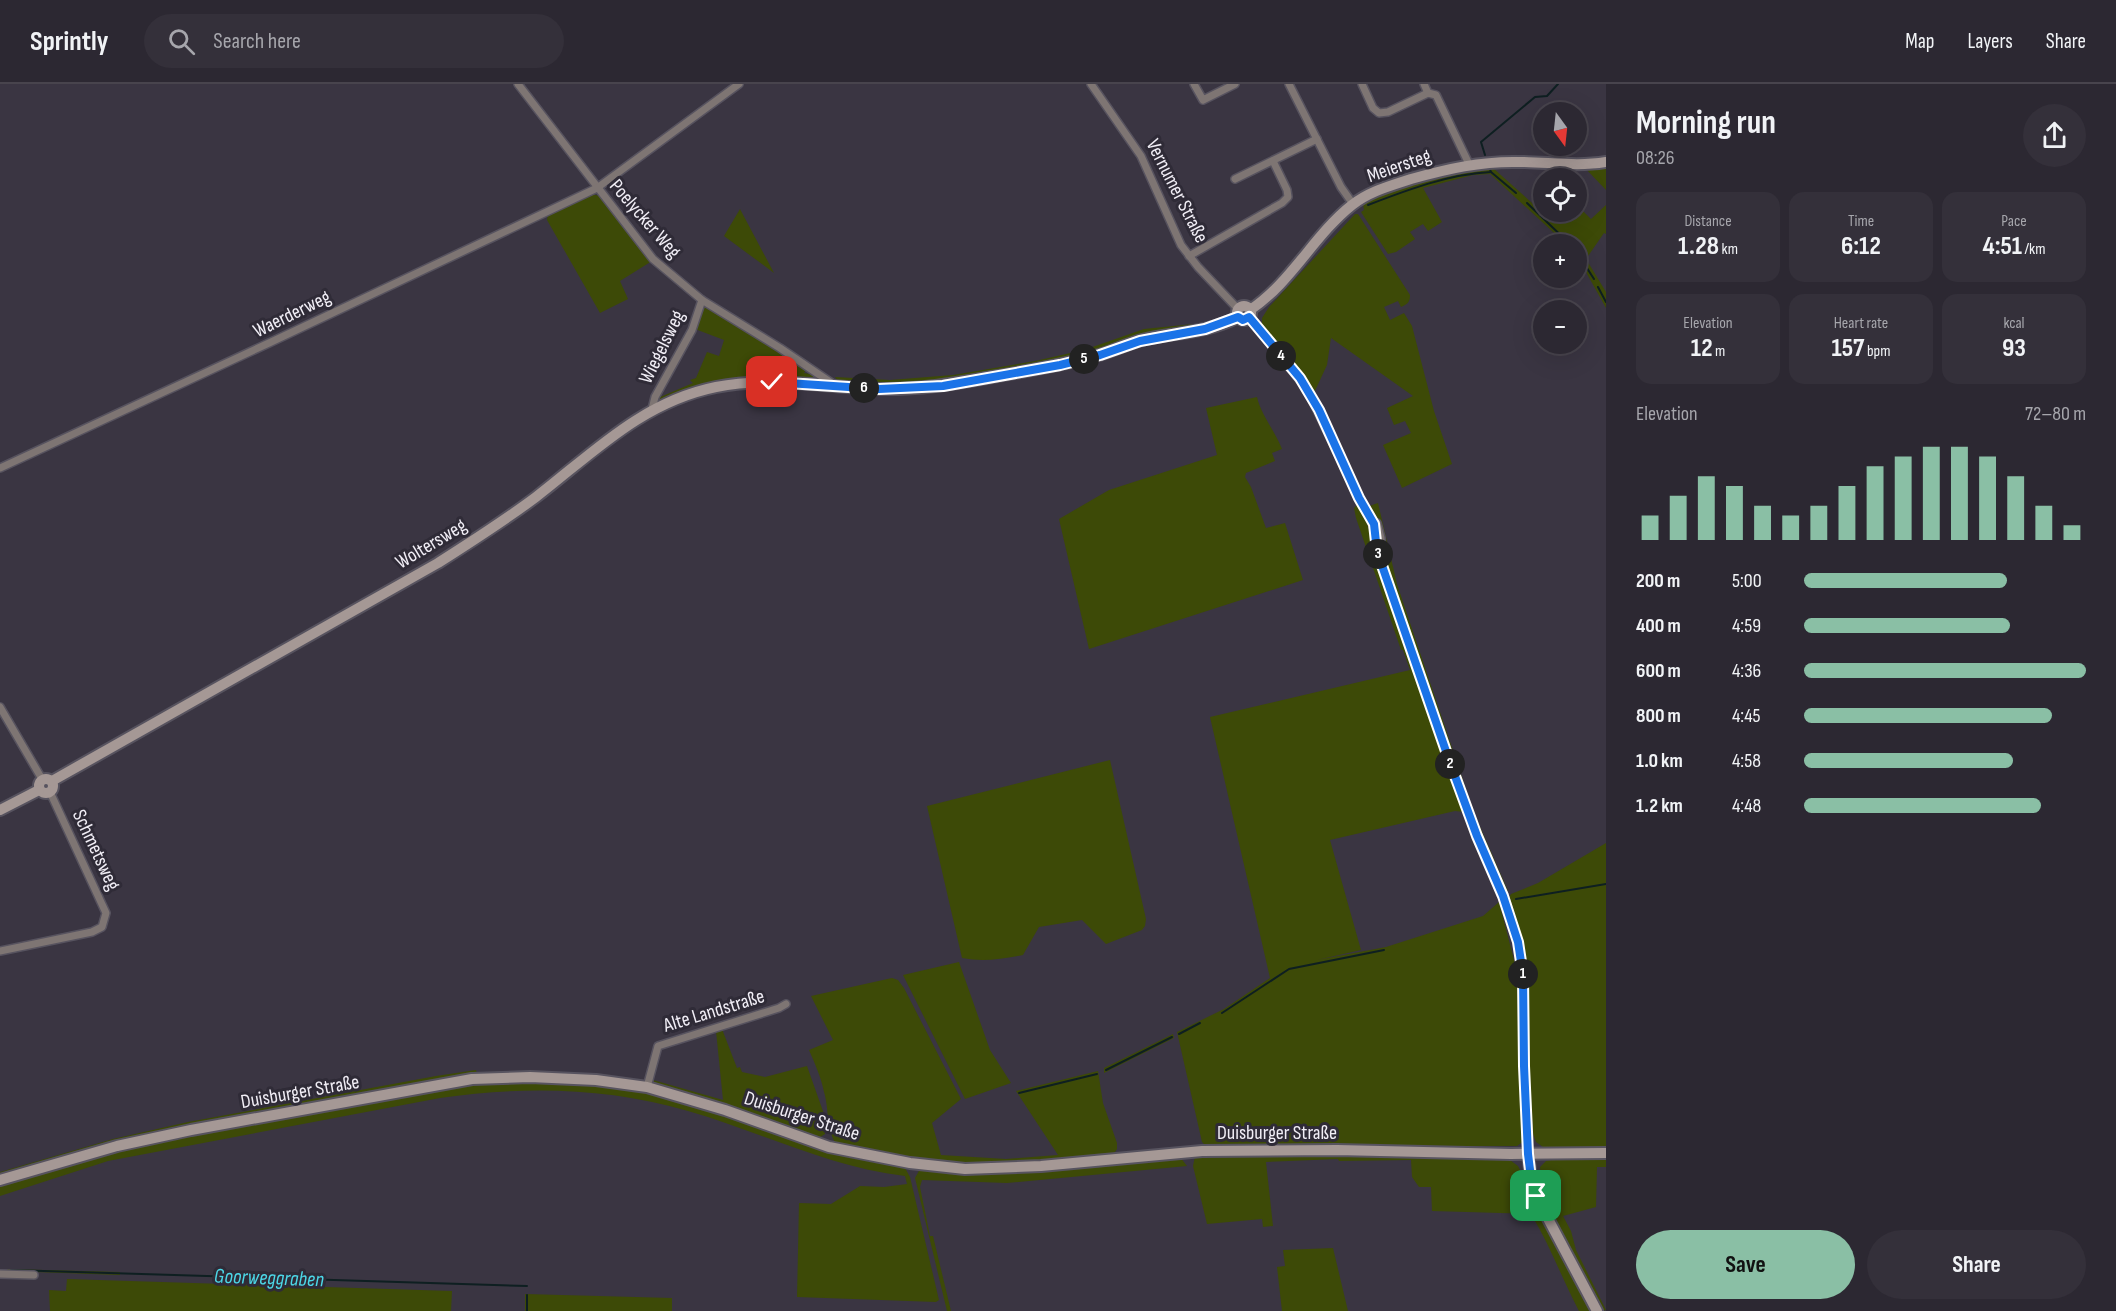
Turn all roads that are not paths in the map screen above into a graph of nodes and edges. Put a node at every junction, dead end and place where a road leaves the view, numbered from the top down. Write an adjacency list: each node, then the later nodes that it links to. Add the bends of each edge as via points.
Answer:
1 (518, 84): 15 (street, Poelycker Weg)
2 (739, 84): 15 (street, Waerderweg)
3 (1091, 84): 17 (street, Vernumer Straße, via 1141,156)
4 (1194, 84): 5 (street, via 1203,100)
5 (1235, 84)
6 (1289, 84): 10 (street)
7 (1362, 84): 9 (street, via 1379,113)
8 (1424, 84): 9 (street)
9 (1428, 93): 13 (street, via 1436,95)
10 (1317, 139): 11 (street); 16 (street)
11 (1273, 161): 14 (street); 17 (street, via 1287,190 1288,197 1282,204)
12 (1606, 162): 13 (street, Meiersteg)
13 (1469, 164): 16 (street, Meiersteg, via 1379,189)
14 (1235, 178)
15 (597, 188): 18 (street, Poelycker Weg, via 653,259); 22 (street, Waerderweg)
16 (1353, 204): 19 (street, Meiersteg, via 1269,295)
17 (1189, 256): 19 (street, Vernumer Straße)
18 (702, 300): 20 (street, Poelycker Weg); 21 (street, Wiegelsweg, via 692,330)
19 (1244, 313): 20 (street, Meiersteg, via 1205,329 1140,341 1060,365 919,388); 30 (street, Vernumer Straße, via 1307,389 1359,498 1378,524 1383,565 1451,768 1518,942 1523,975)
20 (835, 386): 21 (street, Woltersweg, via 741,383 715,387)
21 (652, 409): 24 (street, Woltersweg, via 471,542)
22 (0, 468)
23 (0, 707): 24 (street)
24 (46, 785): 25 (street, Woltersweg); 26 (street, Schmetsweg, via 106,913 102,927 92,932)
25 (0, 810)
26 (0, 951)
27 (786, 1004): 28 (street, Alte Landstraße, via 658,1046)
28 (647, 1087): 30 (street, Duisburger Straße, via 829,1147 965,1169 1202,1151); 31 (street, Duisburger Straße, via 585,1079 472,1079 191,1130 117,1146)
29 (1606, 1153): 30 (street, Duisburger Straße)
30 (1528, 1154): 34 (street, Vernumer Straße, via 1536,1196)
31 (0, 1180)
32 (0, 1274): 33 (street)
33 (34, 1275)
34 (1597, 1311)

